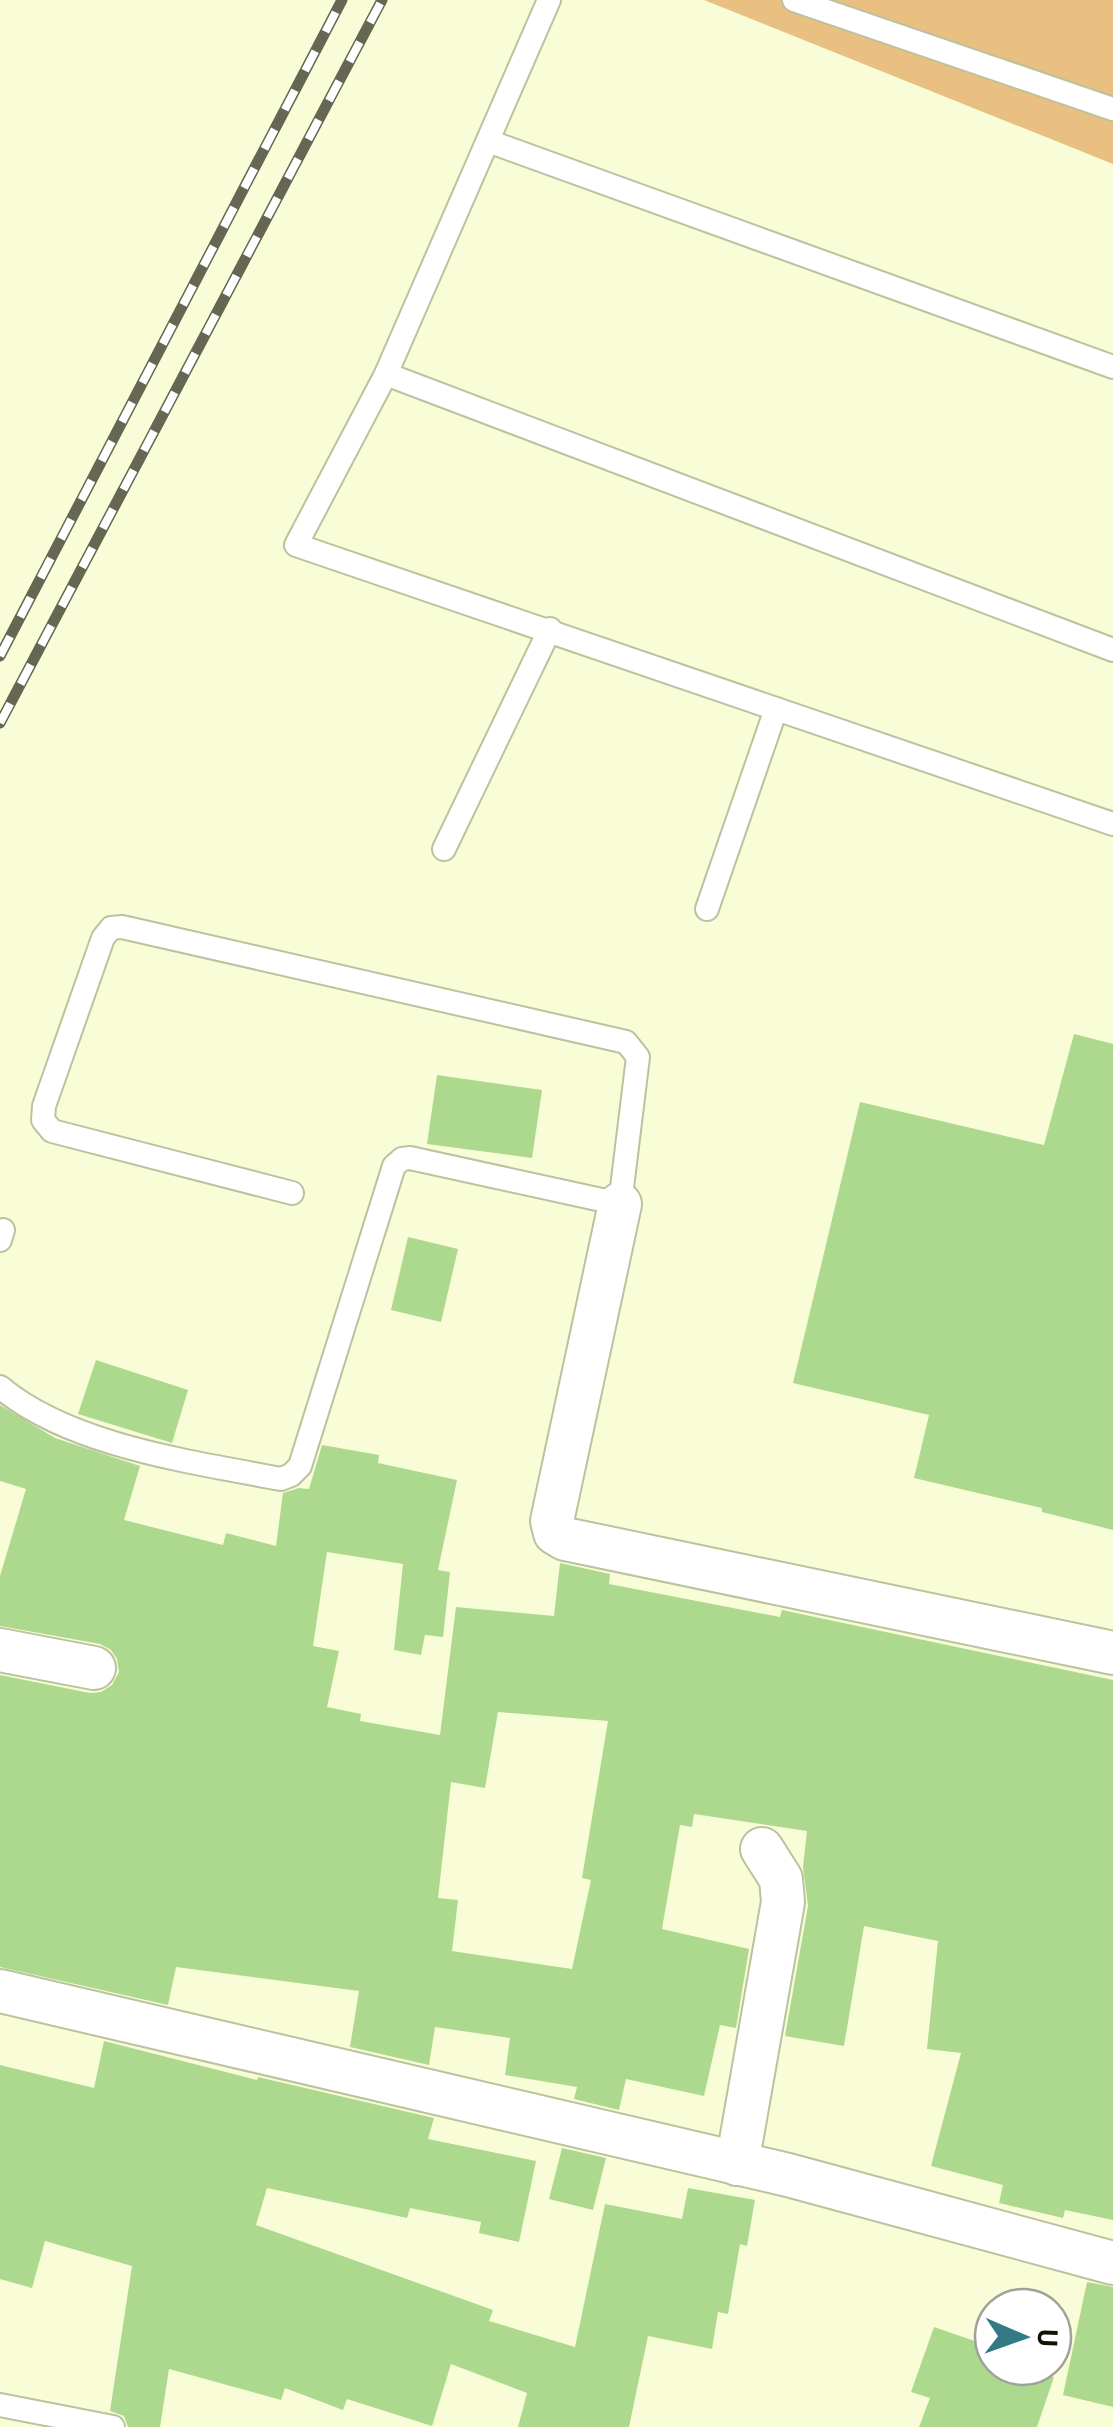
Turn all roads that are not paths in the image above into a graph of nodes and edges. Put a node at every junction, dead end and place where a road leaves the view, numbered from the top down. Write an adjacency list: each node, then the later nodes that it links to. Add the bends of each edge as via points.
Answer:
1 (549, 0): 4 (lane)
2 (794, 0): 3 (lane)
3 (1113, 109)
4 (488, 141): 5 (lane); 6 (lane)
5 (1113, 367)
6 (386, 374): 7 (lane, via 296,545); 8 (lane)
7 (550, 629): 9 (lane); 11 (lane)
8 (1113, 650)
9 (776, 709): 10 (lane); 12 (lane)
10 (1113, 824)
11 (444, 849)
12 (707, 910)
13 (292, 1193): 14 (lane, via 52,1131 43,1120 111,928 626,1042 638,1057)
14 (620, 1204): 15 (lane, via 402,1158 394,1166 300,1466 281,1479 146,1454 55,1420); 17 (street, via 552,1521 555,1533)
15 (0, 1387)
16 (0, 1650): 18 (street)
17 (1113, 1653)
18 (94, 1668)
19 (762, 1848): 21 (street, via 781,1879 783,1902)
20 (0, 1990): 21 (street)
21 (738, 2164): 22 (street)
22 (1113, 2263)
23 (0, 2405): 24 (lane)
24 (113, 2427)

